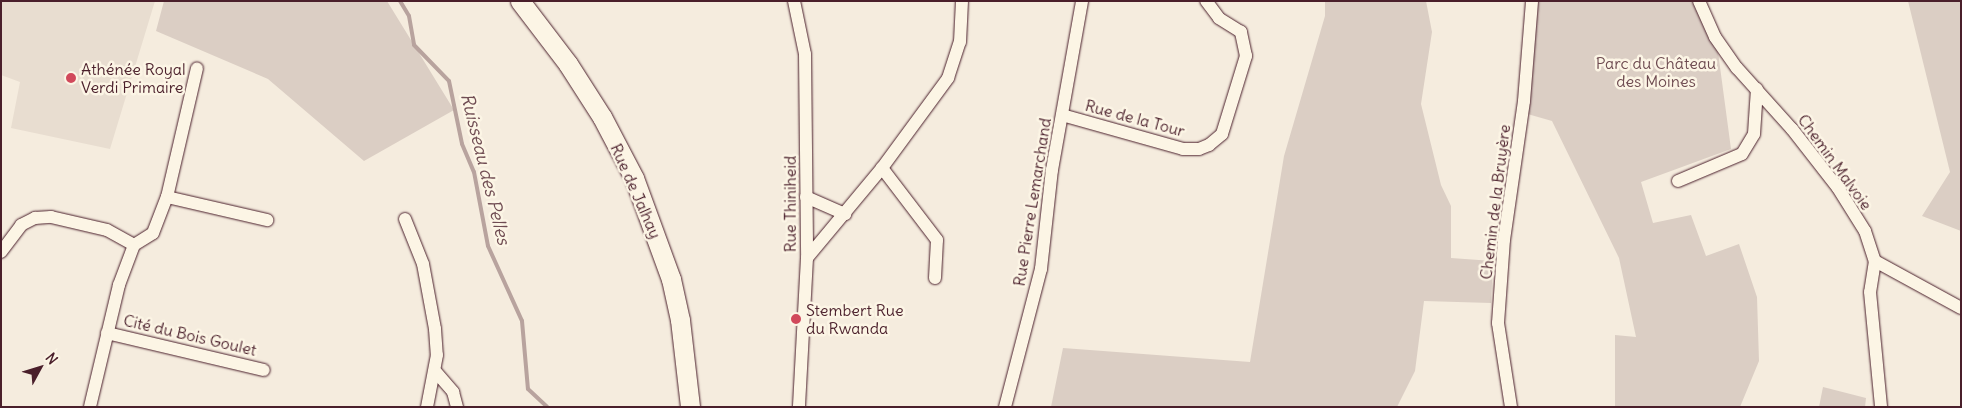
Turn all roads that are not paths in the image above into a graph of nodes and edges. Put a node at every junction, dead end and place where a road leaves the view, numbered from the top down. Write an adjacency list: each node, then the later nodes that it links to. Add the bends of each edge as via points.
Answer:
1 (520, 1): 31 (main road, Rue de Jalhay, via 568,64 634,178 671,279 680,320)
2 (794, 1): 13 (street, Rue Thiniheid, via 805,54)
3 (962, 1): 11 (street, via 960,42 948,78)
4 (1082, 1): 10 (street, Rue Pierre Lemarchand)
5 (1206, 1): 10 (street, Rue de la Tour, via 1219,18 1240,32 1246,56 1222,134 1209,145 1199,149 1183,148)
6 (1532, 1): 34 (street, Chemin de la Bruyère, via 1524,101 1504,240 1498,323)
7 (1699, 1): 9 (street, Chemin Malvoie, via 1715,37)
8 (197, 68): 14 (street)
9 (1757, 89): 12 (street, via 1754,134 1742,154); 21 (street, Chemin Malvoie, via 1838,188 1865,231)
10 (1062, 115): 33 (street, Rue Pierre Lemarchand, via 1041,269)
11 (882, 168): 15 (street); 22 (street, via 937,240)
12 (1678, 182)
13 (806, 196): 15 (street); 20 (street, Rue Thiniheid)
14 (167, 197): 17 (street); 18 (street, via 154,233)
15 (845, 214): 20 (street)
16 (405, 219): 26 (street, via 423,264 429,291 435,330)
17 (267, 220)
18 (134, 245): 19 (street, via 107,230 51,217 35,218 21,225); 24 (street, Cité du Bois Goulet, via 119,285)
19 (1, 252)
20 (807, 258): 32 (street, Rue Thiniheid)
21 (1875, 261): 23 (street); 27 (street, via 1870,292)
22 (935, 278)
23 (1961, 308)
24 (107, 333): 25 (street, Cité du Bois Goulet); 28 (street, Cité du Bois Goulet)
25 (264, 370)
26 (435, 371): 29 (street); 30 (street, via 453,392)
27 (1882, 406)
28 (90, 407)
29 (427, 407)
30 (458, 407)
31 (690, 407)
32 (799, 407)
33 (1005, 407)
34 (1511, 407)

